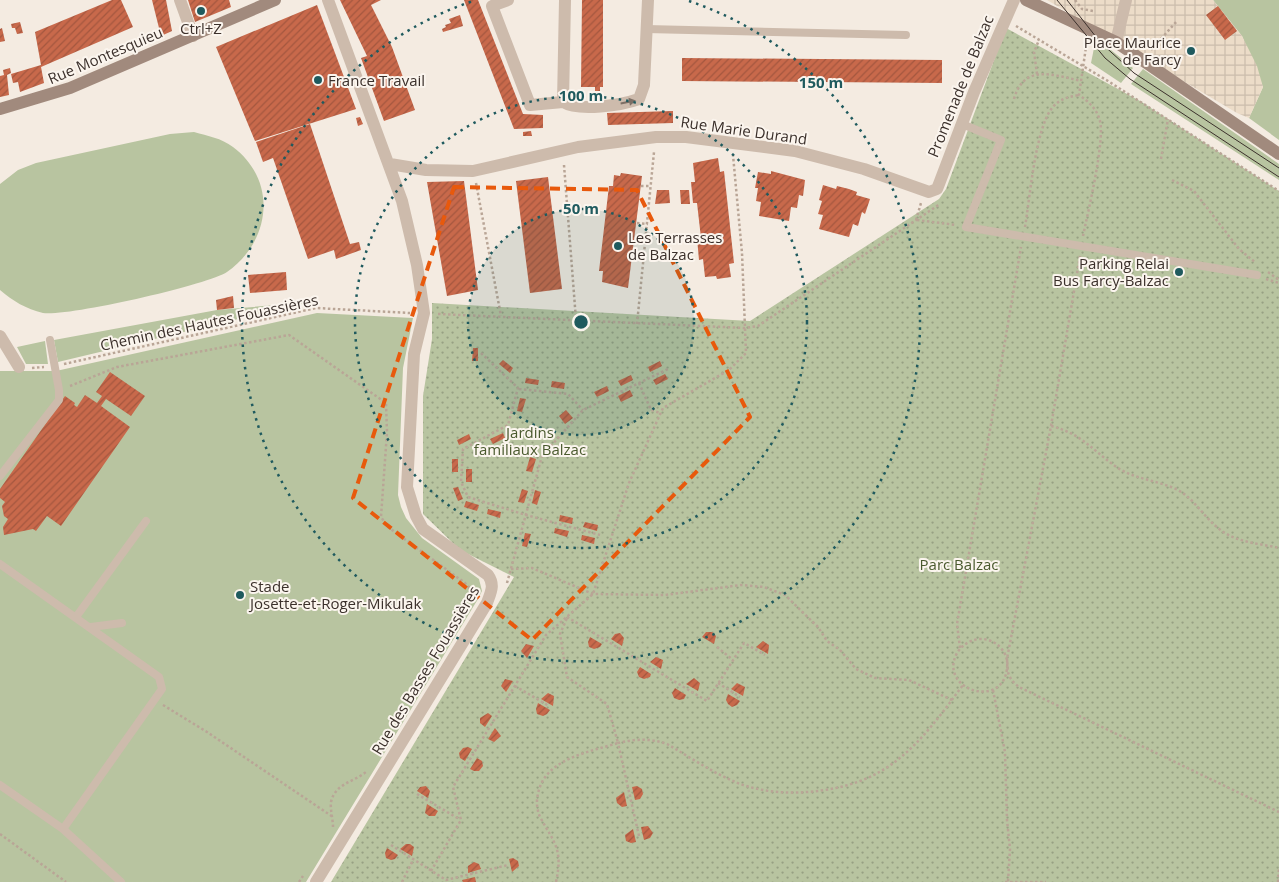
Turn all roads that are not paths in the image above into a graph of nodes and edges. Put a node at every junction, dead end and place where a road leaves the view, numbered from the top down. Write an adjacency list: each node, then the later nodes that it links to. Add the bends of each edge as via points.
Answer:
1 (180, 0): 12 (street)
2 (275, 0): 12 (street, Rue Montesquieu)
3 (328, 0): 18 (street, Rue des Basses Fouassières)
4 (508, 0): 14 (street, via 492,6 530,105)
5 (565, 0): 14 (street)
6 (648, 0): 10 (street)
7 (1014, 0): 16 (street, Promenade de Balzac)
8 (1026, 0): 13 (street)
9 (1126, 0): 13 (street)
10 (646, 29): 11 (lane); 14 (street, one-way to 10, via 571,107 582,107 639,100 644,85)
11 (906, 35)
12 (193, 36): 15 (street, Rue Montesquieu, via 70,88)
13 (1116, 42): 17 (street)
14 (563, 102)
15 (0, 110)
16 (962, 124): 19 (street, Promenade de Balzac); 20 (lane, via 1001,140 966,226)
17 (1279, 154)
18 (390, 164): 19 (street, Rue Marie Durand, via 426,170 474,171 578,147 656,137 686,137 820,157 925,191 937,189); 33 (street, Rue des Basses Fouassières, via 411,232 424,313 414,354 406,487 423,529 488,575 493,588 487,603)
19 (939, 184)
20 (1256, 276)
21 (0, 336): 23 (street)
22 (50, 340): 24 (lane, via 59,400)
23 (19, 367)
24 (0, 476)
25 (146, 520): 27 (lane)
26 (0, 564): 27 (lane)
27 (76, 617): 29 (lane)
28 (122, 623): 29 (lane)
29 (91, 628): 31 (lane, via 159,677 162,689)
30 (0, 785): 31 (lane)
31 (63, 828): 32 (lane)
32 (121, 882)
33 (316, 882)

